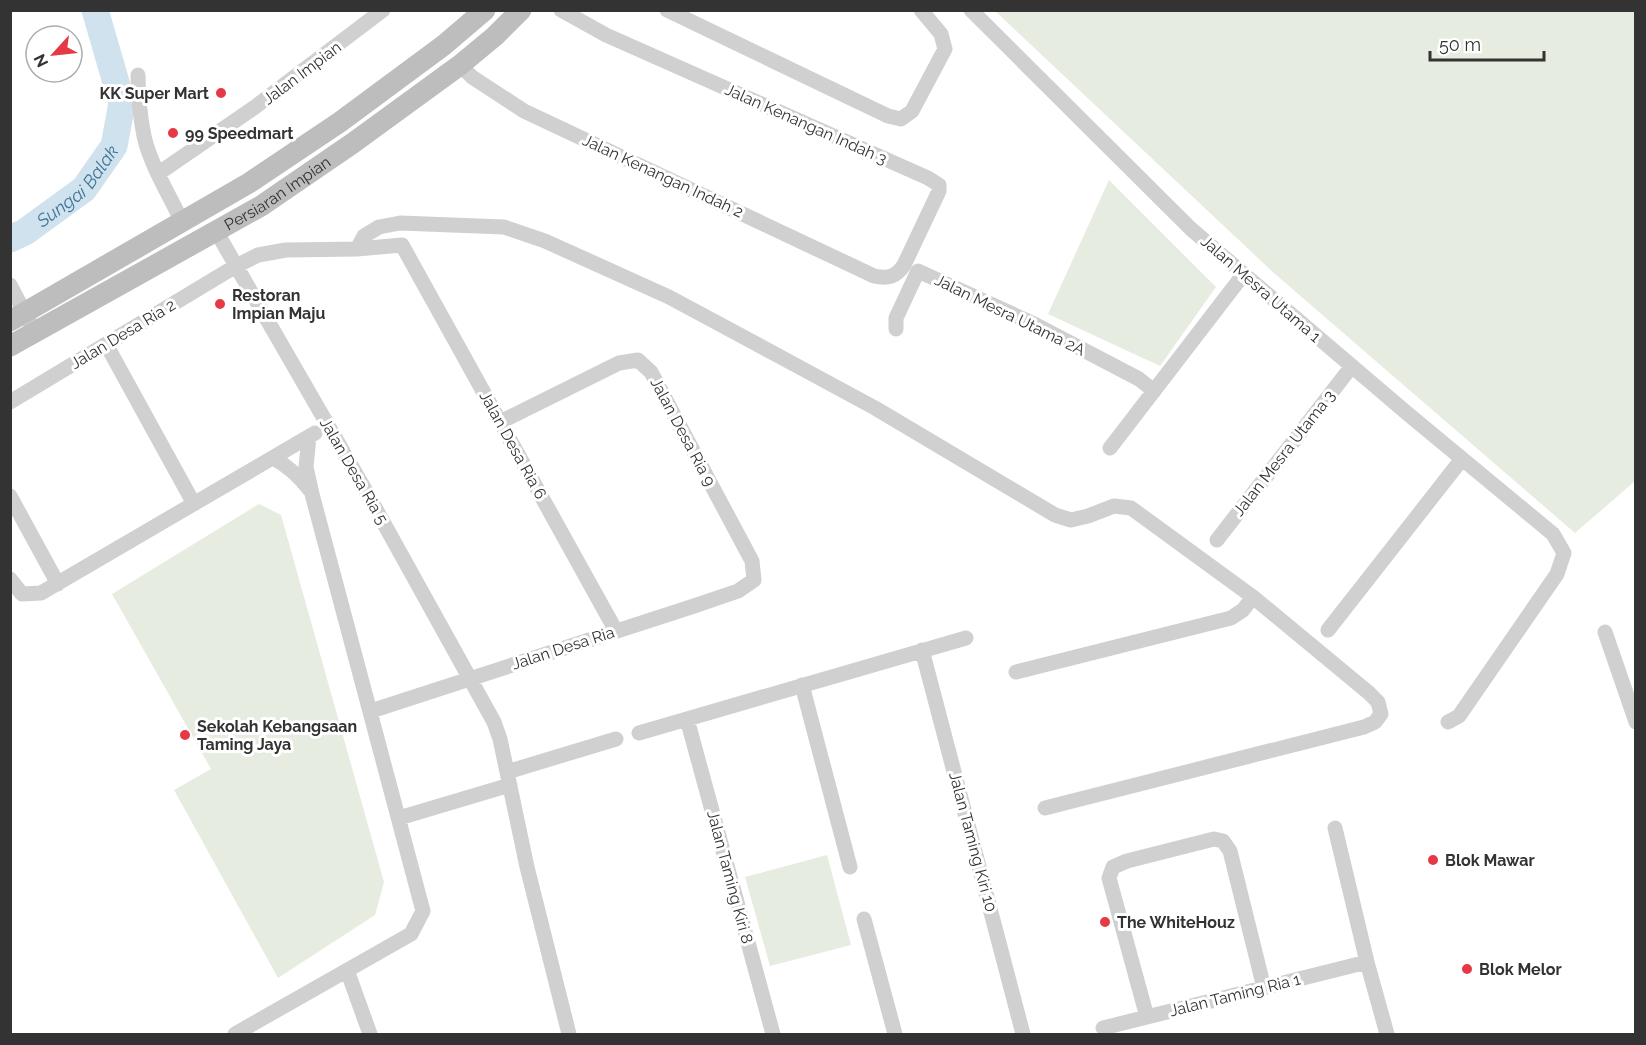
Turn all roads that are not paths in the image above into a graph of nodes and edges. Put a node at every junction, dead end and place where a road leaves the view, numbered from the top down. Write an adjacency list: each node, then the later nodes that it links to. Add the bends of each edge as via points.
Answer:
1 (383, 10): 10 (street, Jalan Impian, via 255,107)
2 (485, 10): 11 (street, Persiaran Impian, via 340,122)
3 (521, 10): 8 (street, Persiaran Impian)
4 (561, 10): 19 (street, Jalan Kenangan Indah 3, via 606,35 939,185 904,265 891,277)
5 (667, 10): 6 (street, via 901,119 912,111 945,49 941,34)
6 (921, 10)
7 (971, 10): 18 (street, Jalan Mesra Utama 1, via 1191,229)
8 (460, 65): 13 (street, Persiaran Impian, via 344,150); 19 (street, Jalan Kenangan Indah 2, via 524,111)
9 (138, 75): 10 (street, via 144,136)
10 (159, 173): 12 (street)
11 (249, 183): 12 (street, Persiaran Impian); 13 (street, via 232,198)
12 (182, 222): 14 (street, Persiaran Impian)
13 (216, 231): 14 (street, via 182,228); 17 (street, Jalan Desa Ria 5); 22 (street, Persiaran Impian)
14 (161, 234): 22 (street, Persiaran Impian)
15 (357, 249): 16 (street, Jalan Desa Ria 2, via 402,245); 17 (street, Jalan Desa Ria 2, via 286,250 258,255); 40 (street, via 364,236 379,227 399,223 504,227 545,241 669,297 875,408 1055,515 1071,520 1113,507 1131,508)
16 (409, 259): 27 (street, Jalan Desa Ria 6)
17 (236, 266): 23 (street, Jalan Desa Ria 2); 28 (street, Jalan Desa Ria 5)
18 (1244, 275): 24 (street, Jalan Mesra Utama 1); 25 (street)
19 (874, 276)
20 (10, 285): 22 (street)
21 (896, 329): 25 (street, Jalan Mesra Utama 2A, via 896,318 918,271 1032,323 1139,379)
22 (18, 330)
23 (106, 344): 26 (street, Jalan Desa Ria 2); 35 (street)
24 (1352, 366): 32 (street, Jalan Mesra Utama 1); 36 (street, Jalan Mesra Utama 3)
25 (1154, 391): 30 (street)
26 (10, 402)
27 (500, 422): 38 (street, Jalan Desa Ria 9, via 619,363 638,360 651,372 747,551); 41 (street, Jalan Desa Ria 6)
28 (328, 426): 29 (street); 47 (street, Jalan Desa Ria 5)
29 (309, 437): 31 (street); 33 (street, via 306,468)
30 (1110, 448)
31 (273, 458): 33 (street, via 297,474); 35 (street)
32 (1462, 459): 42 (street); 51 (street, Jalan Mesra Utama 1, via 1553,534 1564,553 1557,574 1459,716)
33 (312, 494): 49 (street)
34 (10, 496): 39 (street)
35 (194, 504): 39 (street)
36 (1217, 540)
37 (10, 579): 39 (street, via 22,594 41,593)
38 (754, 580): 41 (street, Jalan Desa Ria, via 738,591)
39 (58, 584)
40 (1253, 597): 46 (street, via 1244,610 1231,618); 56 (street, via 1378,702 1380,714 1375,722)
41 (616, 630): 47 (street, Jalan Desa Ria)
42 (1328, 630)
43 (1605, 632): 52 (street)
44 (966, 638): 45 (street)
45 (922, 650): 48 (street); 71 (street, Jalan Taming Kiri 10)
46 (1016, 672)
47 (470, 678): 49 (street, Jalan Desa Ria); 55 (street, Jalan Desa Ria 5, via 494,722)
48 (802, 685): 50 (street); 59 (street)
49 (371, 711): 57 (street)
50 (687, 719): 53 (street); 69 (street, Jalan Taming Kiri 8)
51 (1448, 722)
52 (1635, 722)
53 (639, 733)
54 (615, 740): 55 (street)
55 (509, 779): 57 (street); 68 (street, Jalan Desa Ria 5)
56 (1045, 808)
57 (399, 818): 62 (street, via 423,911 411,934)
58 (1335, 828): 61 (street)
59 (850, 867)
60 (864, 919): 70 (street)
61 (1367, 962): 63 (street, Jalan Taming Ria 1); 72 (street)
62 (347, 970): 66 (street); 67 (street)
63 (1264, 988): 64 (street, Jalan Taming Ria 1); 64 (street, via 1230,851 1223,841 1214,839 1113,867 1109,878)
64 (1147, 1017): 65 (street, Jalan Taming Ria 1)
65 (1103, 1028)
66 (235, 1035)
67 (370, 1035)
68 (569, 1035)
69 (773, 1035)
70 (895, 1035)
71 (1023, 1035)
72 (1387, 1035)

